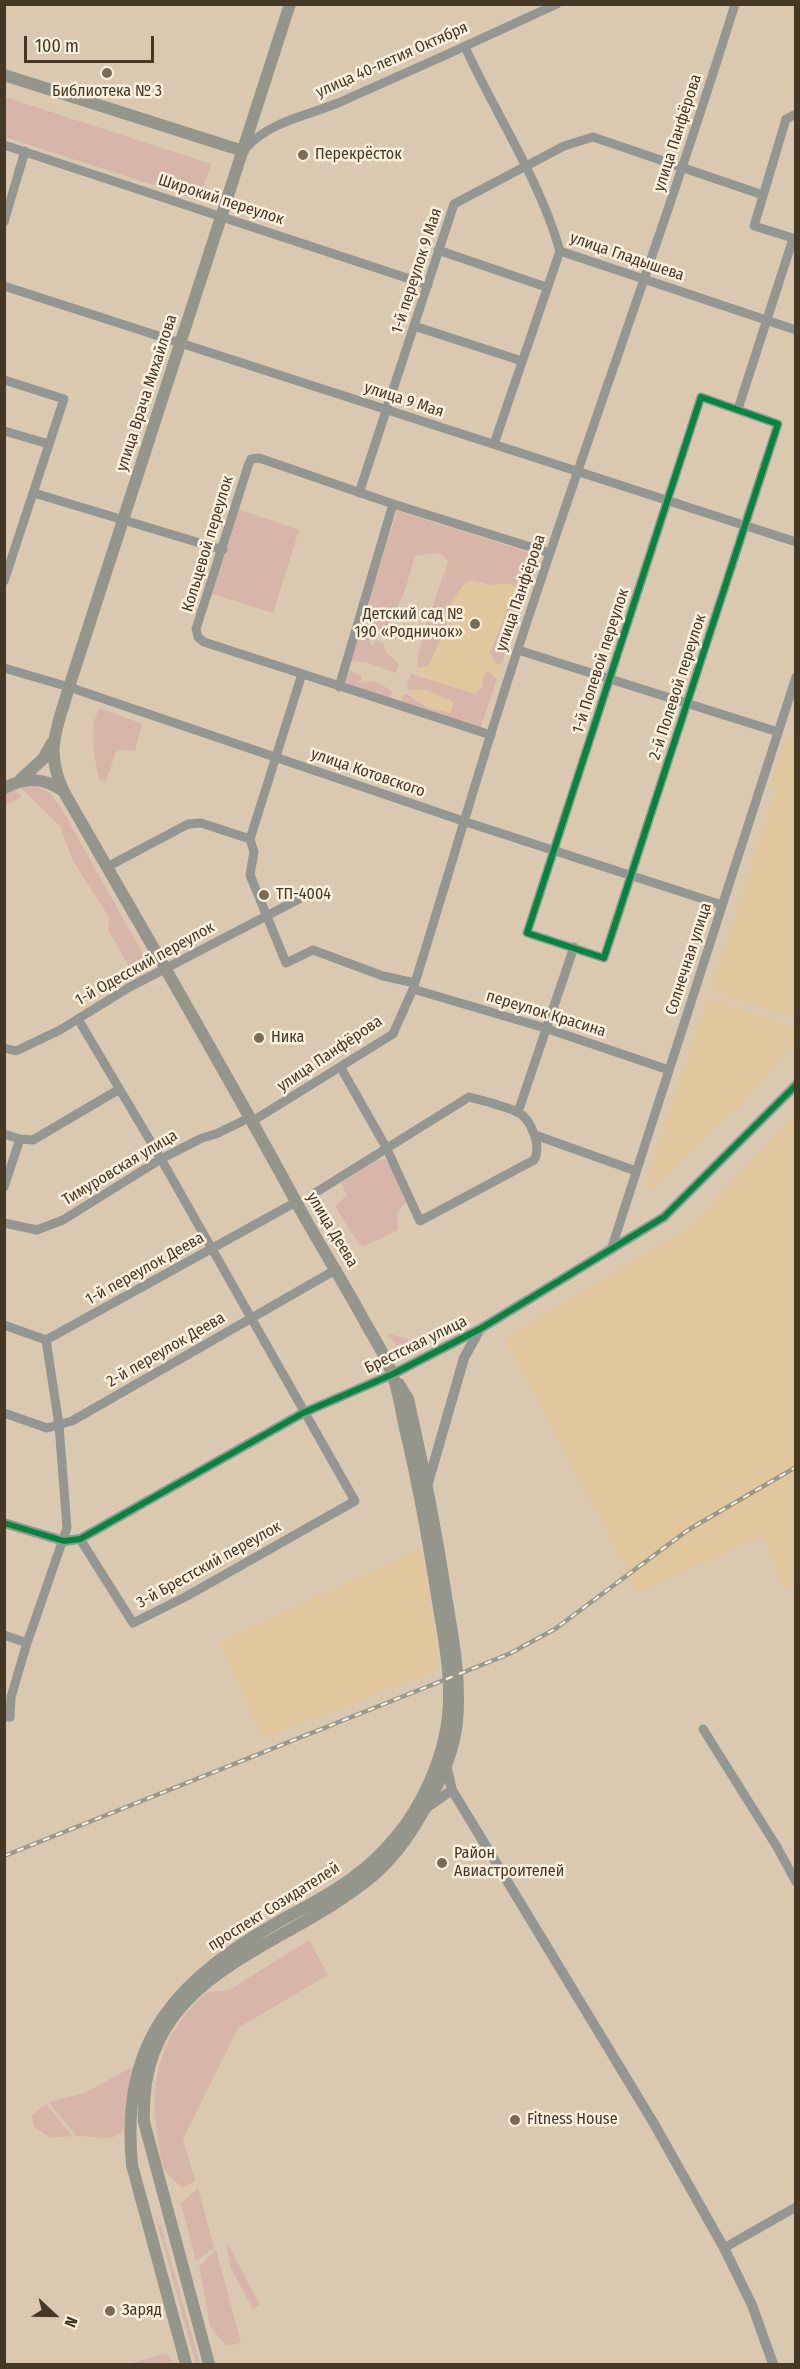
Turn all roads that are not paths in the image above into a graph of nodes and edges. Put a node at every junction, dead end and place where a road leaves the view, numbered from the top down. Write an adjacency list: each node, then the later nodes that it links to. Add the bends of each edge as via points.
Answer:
1 (290, 4): 8 (main road, улица Врача Михайлова)
2 (556, 4): 4 (street, улица 40-летия Октября)
3 (735, 4): 11 (street, улица Панфёрова)
4 (465, 47): 8 (street, улица 40-летия Октября, via 304,117 272,127 256,136); 10 (street, улица Гладышева)
5 (4, 75): 8 (main road)
6 (795, 114): 12 (street, via 786,119)
7 (4, 144): 9 (street, Широкий переулок)
8 (243, 151): 13 (main road, улица Врача Михайлова)
9 (25, 152): 13 (street, Широкий переулок); 14 (street)
10 (526, 165): 11 (street, 1-й переулок 9 Мая, via 593,136); 16 (street, 1-й переулок 9 Мая, via 454,204); 17 (street, улица Гладышева)
11 (684, 169): 12 (street, 1-й переулок 9 Мая); 18 (street, улица Панфёрова)
12 (763, 195): 15 (street, via 754,226)
13 (222, 216): 19 (street, Широкий переулок); 25 (main road, улица Врача Михайлова)
14 (4, 222)
15 (794, 239): 22 (street)
16 (438, 250): 19 (street, 1-й переулок 9 Мая); 21 (street)
17 (560, 251): 18 (street, улица Гладышева); 21 (street)
18 (642, 279): 22 (street, улица Гладышева); 33 (street, улица Панфёрова)
19 (428, 285): 23 (street, 1-й переулок 9 Мая)
20 (4, 286): 25 (street, улица 9 Мая)
21 (546, 287): 26 (street)
22 (767, 320): 24 (street, улица Гладышева); 28 (street)
23 (414, 326): 26 (street); 29 (street, 1-й переулок 9 Мая)
24 (795, 330)
25 (180, 345): 29 (street, улица 9 Мая); 38 (main road, улица Врача Михайлова)
26 (522, 361): 32 (street)
27 (4, 380): 31 (street, via 64,399)
28 (738, 409): 36 (street, 1-й Полевой переулок, via 701,397); 39 (street, 2-й Полевой переулок, via 778,424)
29 (388, 411): 32 (street, улица 9 Мая); 35 (street, 1-й переулок 9 Мая)
30 (4, 431): 31 (street)
31 (49, 444): 34 (street)
32 (494, 444): 33 (street, улица 9 Мая)
33 (579, 471): 36 (street, улица 9 Мая); 42 (street, улица Панфёрова)
34 (34, 493): 38 (street); 43 (street)
35 (359, 493): 37 (street, Кольцевой переулок); 41 (street, Кольцевой переулок, via 259,458 251,459)
36 (666, 502): 39 (street, улица 9 Мая); 48 (street, 1-й Полевой переулок)
37 (393, 504): 42 (street, Кольцевой переулок); 50 (street)
38 (123, 522): 41 (street); 49 (main road, улица Врача Михайлова)
39 (744, 526): 40 (street, улица 9 Мая); 51 (street, 2-й Полевой переулок)
40 (795, 542)
41 (224, 550): 46 (street, Кольцевой переулок, via 196,629 198,637)
42 (550, 553): 44 (street, улица Панфёрова)
43 (5, 581)
44 (518, 650): 48 (street); 53 (street, улица Панфёрова)
45 (4, 668): 49 (street, улица Котовского)
46 (302, 674): 50 (street, Кольцевой переулок); 55 (street, переулок Красина)
47 (795, 676): 52 (street, Солнечная улица)
48 (609, 679): 51 (street); 60 (street, 1-й Полевой переулок)
49 (69, 687): 54 (main road, улица Врача Михайлова); 55 (street, улица Котовского)
50 (339, 687): 53 (street, Кольцевой переулок)
51 (687, 705): 52 (street); 62 (street, 2-й Полевой переулок)
52 (778, 732): 64 (street, Солнечная улица)
53 (491, 735): 58 (street, улица Панфёрова)
54 (54, 741): 56 (main road, via 31,773); 57 (main road, улица Врача Михайлова, via 54,771)
55 (276, 757): 58 (street, улица Котовского); 59 (street, переулок Красина)
56 (10, 785): 57 (main road, via 41,779)
57 (64, 792): 61 (main road, улица Деева)
58 (466, 822): 60 (street, улица Котовского); 68 (street, улица Панфёрова)
59 (250, 839): 61 (street, via 201,823 188,824); 65 (street, переулок Красина, via 254,852 250,875)
60 (553, 850): 62 (street, улица Котовского); 66 (street, 1-й Полевой переулок, via 527,933)
61 (107, 867): 67 (main road, улица Деева)
62 (630, 875): 64 (street, улица Котовского); 66 (street, 2-й Полевой переулок, via 604,958)
63 (299, 899): 65 (street, 1-й Одесский переулок)
64 (722, 905): 73 (street, Солнечная улица)
65 (265, 915): 67 (street, 1-й Одесский переулок); 68 (street, переулок Красина, via 286,963 314,950)
66 (574, 947): 70 (street)
67 (166, 970): 69 (street, 1-й Одесский переулок); 77 (main road, улица Деева)
68 (414, 986): 70 (street, переулок Красина); 72 (street, улица Панфёрова, via 393,1034)
69 (78, 1019): 71 (street, 1-й Одесский переулок, via 16,1051); 75 (street)
70 (545, 1028): 73 (street, переулок Красина); 76 (street)
71 (4, 1048)
72 (341, 1068): 77 (street, улица Панфёрова); 81 (street)
73 (669, 1070): 83 (street, Солнечная улица)
74 (795, 1085): 89 (street, Брестская улица, via 664,1216)
75 (118, 1090): 80 (street, via 33,1140); 82 (street)
76 (518, 1112): 79 (street); 81 (street, via 469,1097)
77 (250, 1120): 82 (street, Тимуровская улица, via 202,1138); 86 (main road, улица Деева)
78 (4, 1134): 80 (street)
79 (535, 1135): 81 (street, via 538,1153 534,1160 420,1221); 83 (street)
80 (20, 1139): 84 (street)
81 (387, 1149): 85 (street)
82 (161, 1160): 87 (street, Тимуровская улица, via 63,1220 38,1230); 88 (street)
83 (636, 1171): 89 (street, Солнечная улица)
84 (4, 1187)
85 (315, 1193)
86 (296, 1202): 88 (street, 1-й переулок Деева); 90 (main road, улица Деева)
87 (4, 1223)
88 (211, 1250): 91 (street); 94 (street, 1-й переулок Деева)
89 (611, 1250): 93 (street, Брестская улица)
90 (337, 1269): 91 (street, 2-й переулок Деева); 95 (main road, улица Деева)
91 (250, 1319): 97 (street); 98 (street, 2-й переулок Деева)
92 (4, 1325): 94 (street)
93 (480, 1329): 95 (street, Брестская улица); 99 (street, via 464,1358)
94 (46, 1340): 98 (street)
95 (393, 1374): 97 (street, Брестская улица); 99 (main road, via 408,1400); 106 (main road, улица Деева, via 420,1493 441,1618 449,1680)
96 (4, 1413): 98 (street, 2-й переулок Деева, via 47,1428)
97 (303, 1413): 101 (street, Брестская улица); 101 (street, 3-й Брестский переулок, via 355,1501 187,1596 133,1623)
98 (59, 1425): 102 (street, via 67,1528)
99 (428, 1483): 108 (main road, via 458,1682 457,1723)
100 (4, 1523): 102 (street, Брестская улица)
101 (80, 1539): 102 (street, Брестская улица)
102 (64, 1541): 104 (street)
103 (4, 1635): 104 (street)
104 (27, 1643): 105 (street)
105 (8, 1717)
106 (447, 1727): 114 (main road, проспект Созидателей, via 420,1801 386,1848 344,1884 214,1962 177,1998 151,2035 134,2090 130,2141 132,2165)
107 (703, 1729): 111 (street)
108 (446, 1765): 109 (street); 110 (main road)
109 (452, 1790): 110 (street); 115 (street)
110 (425, 1809): 113 (main road, via 400,1850 374,1874 334,1903 217,1971 168,2025 153,2053 143,2096 144,2122)
111 (795, 1882)
112 (795, 2207): 115 (street)
113 (170, 2224): 114 (main road, via 155,2218); 117 (main road)
114 (149, 2230): 116 (main road, проспект Созидателей)
115 (724, 2248): 118 (street, via 752,2305)
116 (186, 2364)
117 (208, 2364)
118 (773, 2364)

